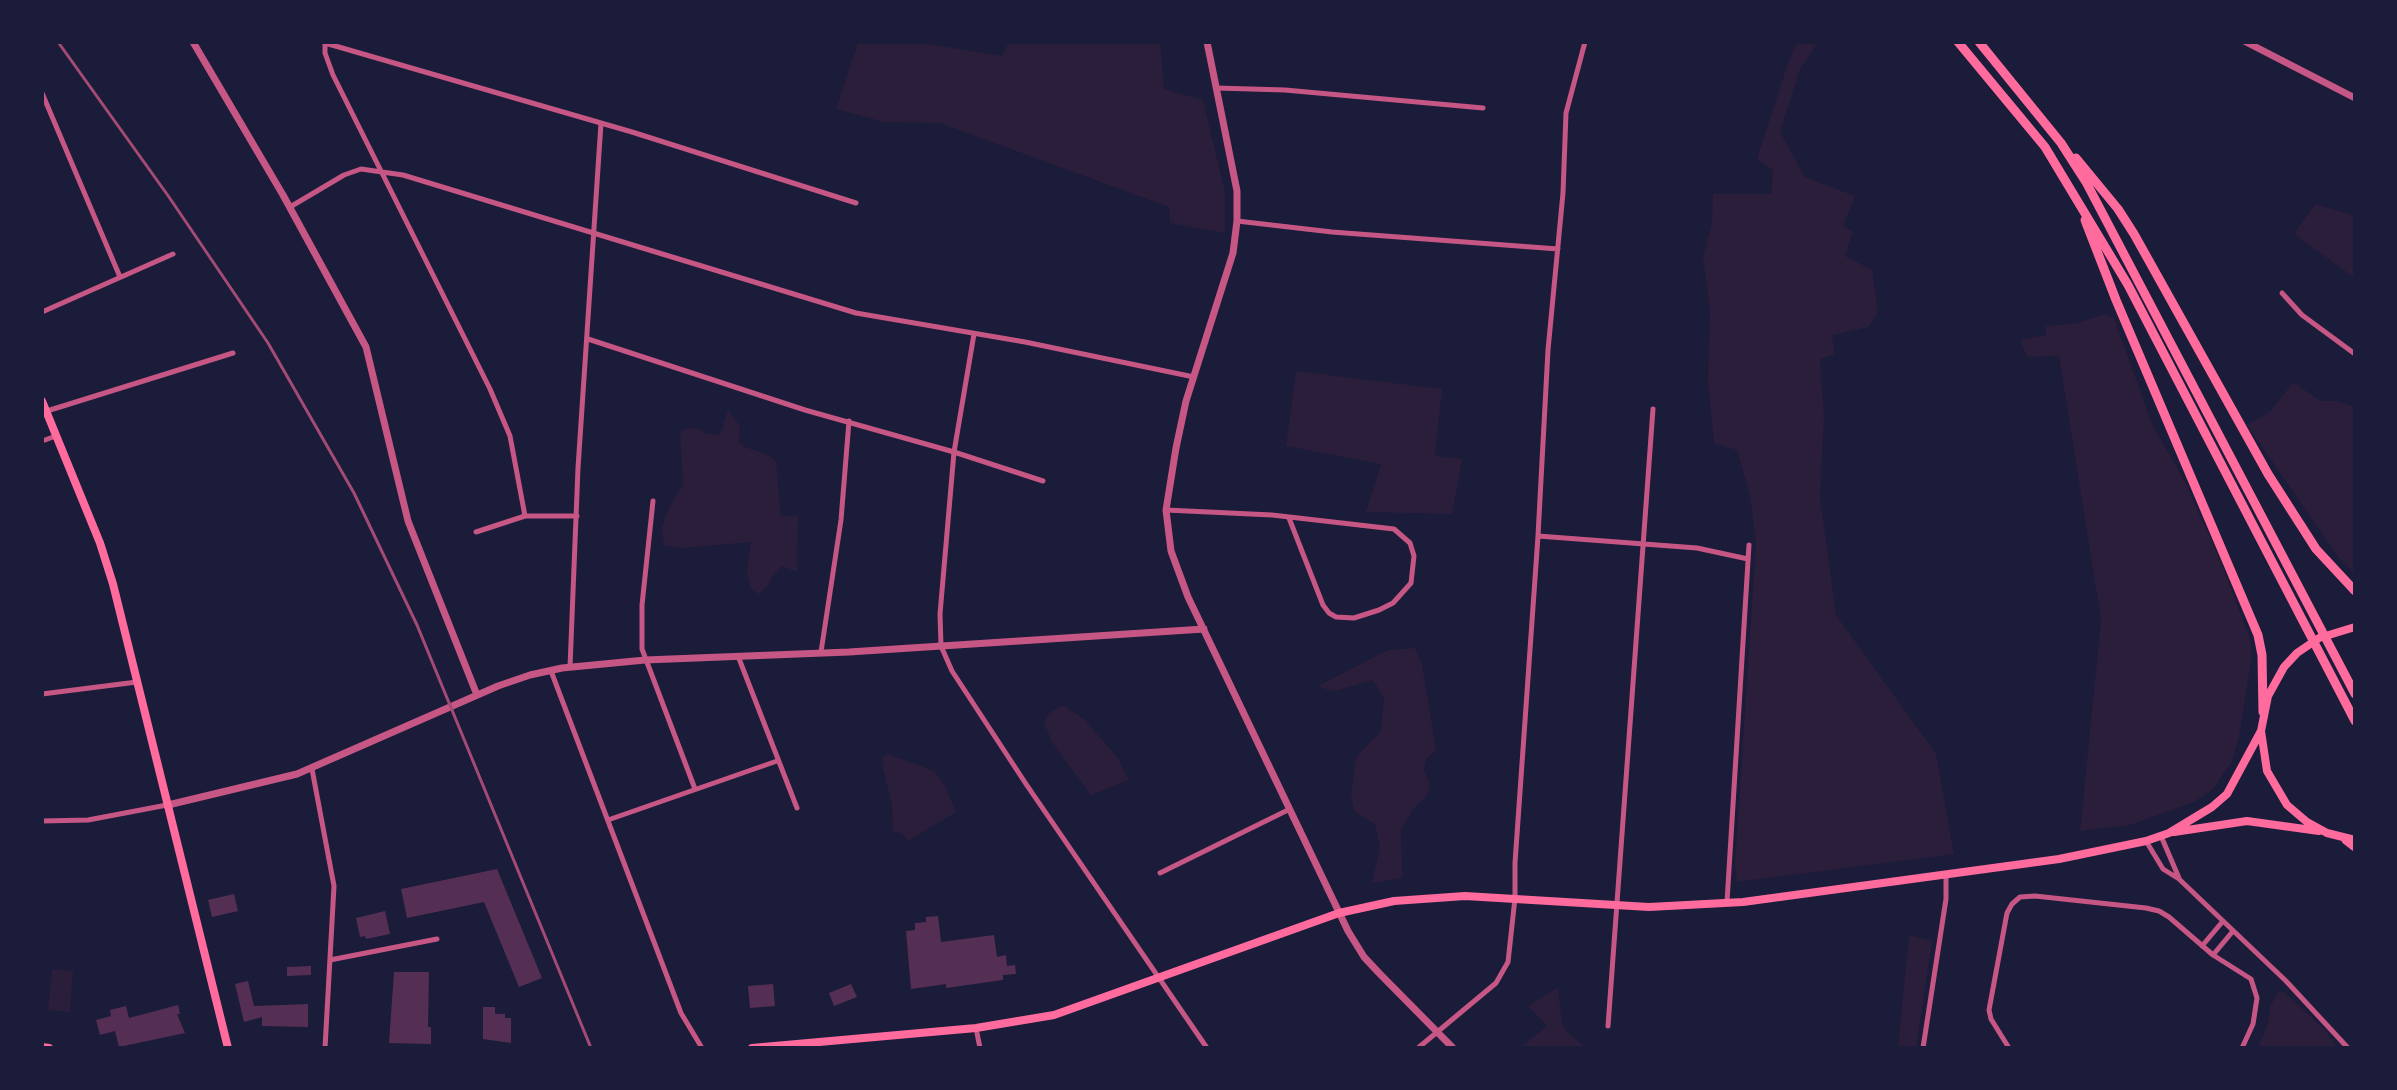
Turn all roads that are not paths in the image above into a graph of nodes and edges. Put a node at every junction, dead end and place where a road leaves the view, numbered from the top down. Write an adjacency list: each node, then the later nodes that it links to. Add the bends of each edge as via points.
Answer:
1 (193, 42): 17 (street)
2 (324, 42): 12 (street); 14 (street, via 333,75)
3 (1207, 42): 8 (street)
4 (1585, 42): 20 (street, via 1566,113)
5 (1958, 42): 15 (main road, via 2010,101)
6 (2246, 42): 10 (street)
7 (1982, 44): 13 (main road)
8 (1215, 88): 11 (street); 18 (street, via 1237,191)
9 (42, 93): 22 (street)
10 (2355, 98)
11 (1483, 108)
12 (601, 123): 16 (street); 19 (street)
13 (2061, 143): 48 (main road, via 2118,209 2268,474 2316,549); 59 (main road, via 2115,234)
14 (380, 171): 17 (street, via 361,169 344,175); 19 (street); 40 (street, via 510,436)
15 (2077, 198): 61 (main road, via 2258,635); 62 (main road, via 2128,285)
16 (856, 203)
17 (290, 207): 60 (street, via 366,347 408,521)
18 (1237, 221): 20 (street); 29 (street, via 1233,253)
19 (593, 233): 25 (street, via 856,313); 26 (street)
20 (1558, 249): 44 (street)
21 (173, 254): 22 (street)
22 (120, 277): 24 (street)
23 (2282, 293): 28 (street, via 2302,315)
24 (42, 312)
25 (974, 334): 29 (street); 36 (street)
26 (588, 339): 33 (street); 41 (street)
27 (233, 353): 32 (street)
28 (2355, 354)
29 (1194, 377): 39 (street)
30 (42, 401): 32 (main road)
31 (1653, 409): 45 (street)
32 (46, 411): 34 (main road)
33 (849, 421): 36 (street); 52 (street)
34 (56, 436): 35 (street); 57 (main road, via 107,563)
35 (42, 441)
36 (954, 452): 37 (street); 51 (street)
37 (1043, 481)
38 (653, 501): 54 (street, via 642,605)
39 (1166, 510): 42 (street); 50 (street, via 1177,571)
40 (525, 516): 41 (street); 43 (street)
41 (577, 516): 55 (street)
42 (1289, 518): 42 (street, via 1394,529 1410,543 1411,583 1379,610 1336,617 1323,605)
43 (476, 532)
44 (1538, 536): 45 (street); 80 (street)
45 (1644, 543): 47 (street); 82 (street)
46 (1749, 545): 47 (street)
47 (1748, 559): 81 (street)
48 (2355, 591)
49 (2355, 627): 61 (main road, via 2319,638 2297,653 2276,679)
50 (1204, 629): 51 (street); 69 (street)
51 (941, 646): 52 (street); 90 (street, via 977,709)
52 (821, 652): 53 (street)
53 (738, 656): 54 (street); 64 (street)
54 (645, 660): 55 (street); 66 (street)
55 (570, 667): 56 (street)
56 (551, 670): 60 (street); 70 (street)
57 (138, 682): 58 (street); 67 (main road)
58 (42, 694)
59 (2355, 694)
60 (477, 695): 65 (street)
61 (2263, 712): 63 (main road)
62 (2355, 721)
63 (2261, 731): 72 (main road, via 2274,786 2292,809); 73 (main road, via 2227,794)
64 (777, 761): 66 (street); 68 (street)
65 (312, 769): 67 (street); 89 (street, via 334,886)
66 (695, 789): 70 (street)
67 (168, 805): 71 (street, via 88,820); 96 (main road)
68 (797, 808)
69 (1290, 809): 77 (street); 83 (street)
70 (608, 820): 98 (street, via 681,1013)
71 (42, 821)
72 (2327, 833): 73 (main road, via 2247,821); 74 (main road)
73 (2165, 834): 75 (main road); 79 (street)
74 (2350, 840): 76 (main road)
75 (2146, 841): 78 (main road); 79 (street, via 2163,869)
76 (2355, 847)
77 (1160, 873)
78 (1946, 874): 81 (main road); 104 (street)
79 (2179, 879): 84 (street)
80 (1515, 898): 82 (main road); 83 (main road, via 1423,898); 93 (street, via 1503,973)
81 (1727, 903): 82 (main road)
82 (1617, 905): 91 (street)
83 (1339, 913): 90 (main road); 93 (street, via 1364,957)
84 (2223, 921): 85 (street); 87 (street)
85 (2233, 931): 88 (street); 107 (street)
86 (437, 939): 89 (street)
87 (2202, 946): 88 (street); 105 (street, via 2159,911 2020,897 2007,913 1989,1010)
88 (2213, 955): 106 (street, via 2246,974 2255,986 2253,1024)
89 (330, 960): 97 (street)
90 (1160, 978): 92 (main road, via 1054,1015); 101 (street)
91 (1608, 1026)
92 (976, 1028): 99 (main road); 100 (street)
93 (1437, 1033): 102 (street); 103 (street)
94 (42, 1047): 95 (main road)
95 (49, 1048)
96 (228, 1048)
97 (325, 1048)
98 (702, 1048)
99 (752, 1048)
100 (980, 1048)
101 (1207, 1048)
102 (1418, 1048)
103 (1453, 1048)
104 (1923, 1048)
105 (2009, 1048)
106 (2242, 1048)
107 (2348, 1048)

